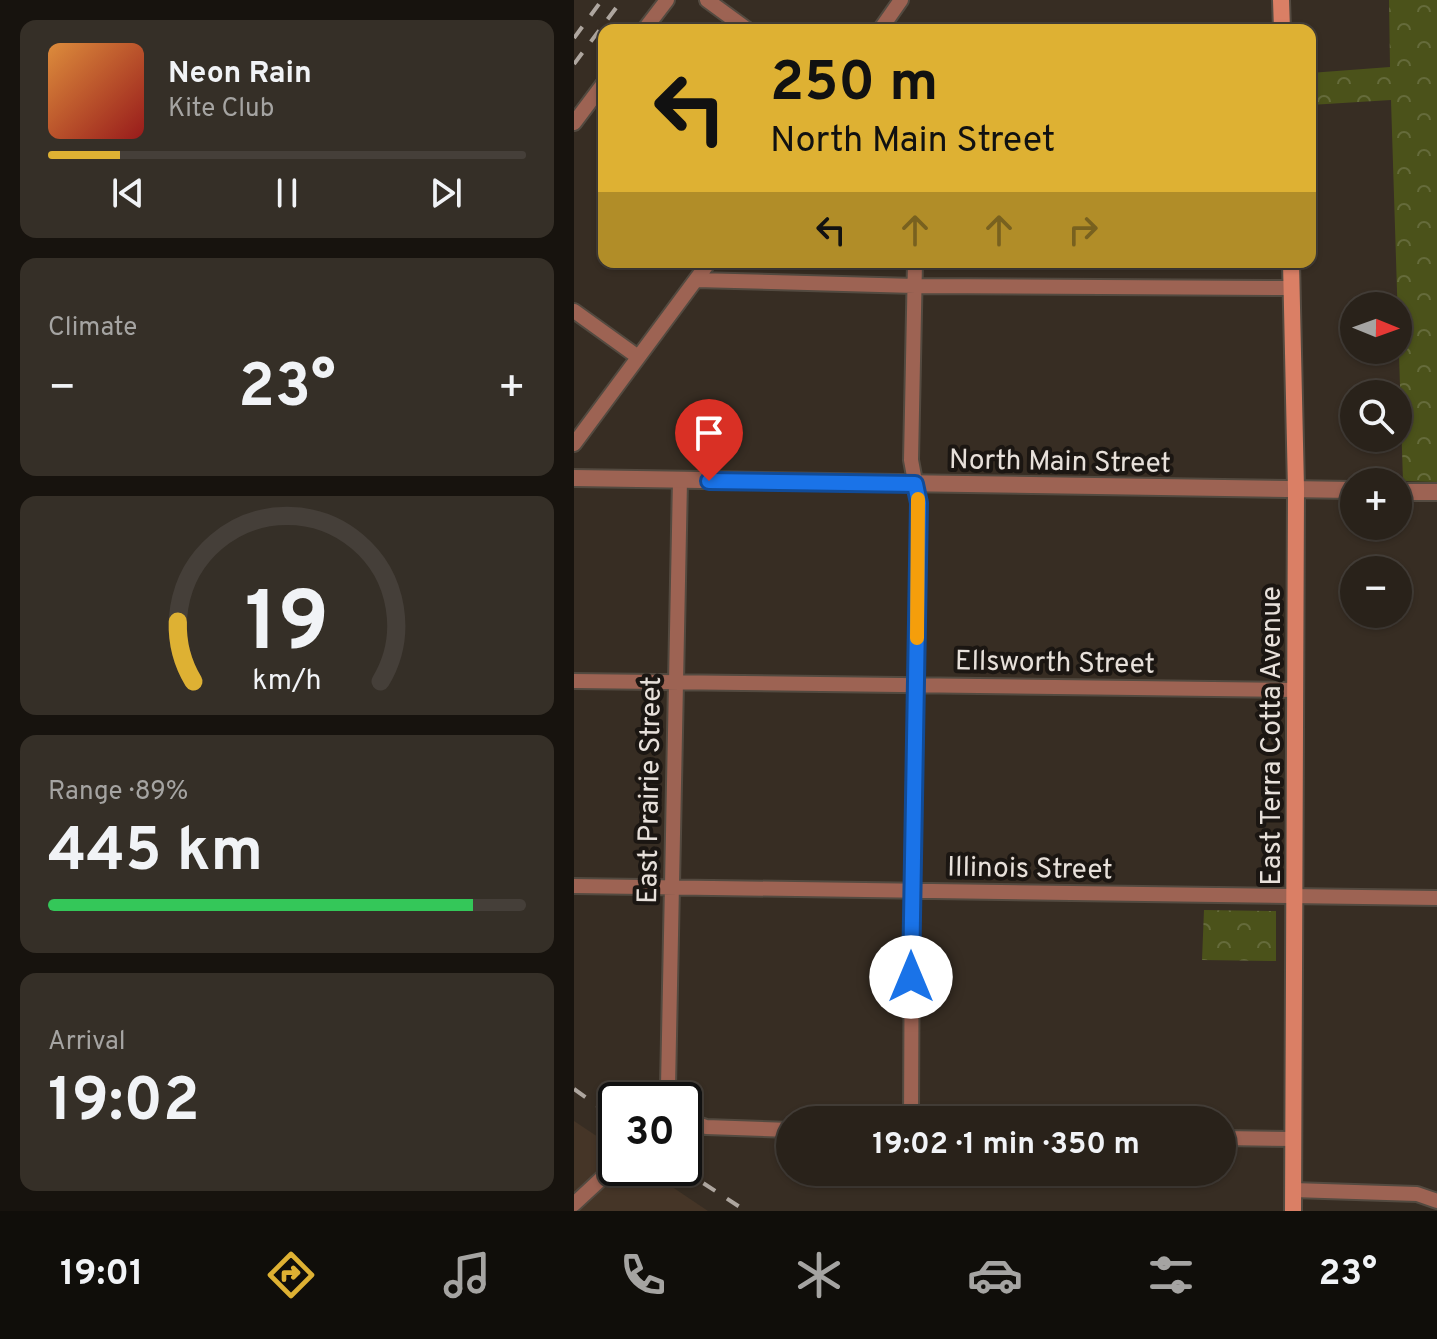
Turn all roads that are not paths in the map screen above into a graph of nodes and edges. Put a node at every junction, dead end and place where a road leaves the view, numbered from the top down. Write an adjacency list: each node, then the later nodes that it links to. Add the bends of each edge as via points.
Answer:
1 (667, 0): 5 (street)
2 (707, 0): 6 (street)
3 (901, 0): 7 (street)
4 (1281, 0): 8 (main road)
5 (649, 24)
6 (740, 24)
7 (884, 24)
8 (1282, 24)
9 (598, 91): 10 (street)
10 (574, 123)
11 (705, 268): 14 (street)
12 (915, 268): 15 (street)
13 (1291, 268): 16 (main road, East Terra Cotta Avenue)
14 (696, 280): 15 (street); 18 (street)
15 (915, 286): 16 (street); 22 (street)
16 (1292, 288): 23 (main road, East Terra Cotta Avenue)
17 (574, 311): 18 (street)
18 (638, 357): 19 (street)
19 (574, 444)
20 (574, 478): 21 (street, North Main Street)
21 (680, 480): 22 (street, North Main Street); 28 (street, East Prairie Street)
22 (915, 484): 23 (street, North Main Street); 29 (street)
23 (1296, 489): 24 (street, North Main Street); 30 (main road, East Terra Cotta Avenue)
24 (1340, 490)
25 (1412, 492): 26 (street)
26 (1437, 492)
27 (574, 681): 28 (street, Ellsworth Street)
28 (676, 682): 29 (street, Ellsworth Street); 32 (street, East Prairie Street)
29 (916, 686): 30 (street, Ellsworth Street); 33 (street)
30 (1296, 690): 34 (main road, East Terra Cotta Avenue)
31 (574, 886): 32 (street, Illinois Street)
32 (673, 888): 33 (street, Illinois Street); 36 (street, East Prairie Street)
33 (912, 891): 34 (street, Illinois Street); 37 (street)
34 (1295, 896): 35 (street, Illinois Street); 41 (main road, East Terra Cotta Avenue)
35 (1437, 898)
36 (668, 1082)
37 (911, 1106)
38 (702, 1126): 39 (street)
39 (776, 1130)
40 (1236, 1138): 41 (street)
41 (1293, 1139): 43 (main road, East Terra Cotta Avenue)
42 (598, 1182): 45 (street)
43 (1293, 1190): 44 (street, via 1417,1194); 46 (main road, East Terra Cotta Avenue)
44 (1437, 1201)
45 (574, 1204)
46 (1293, 1211)

